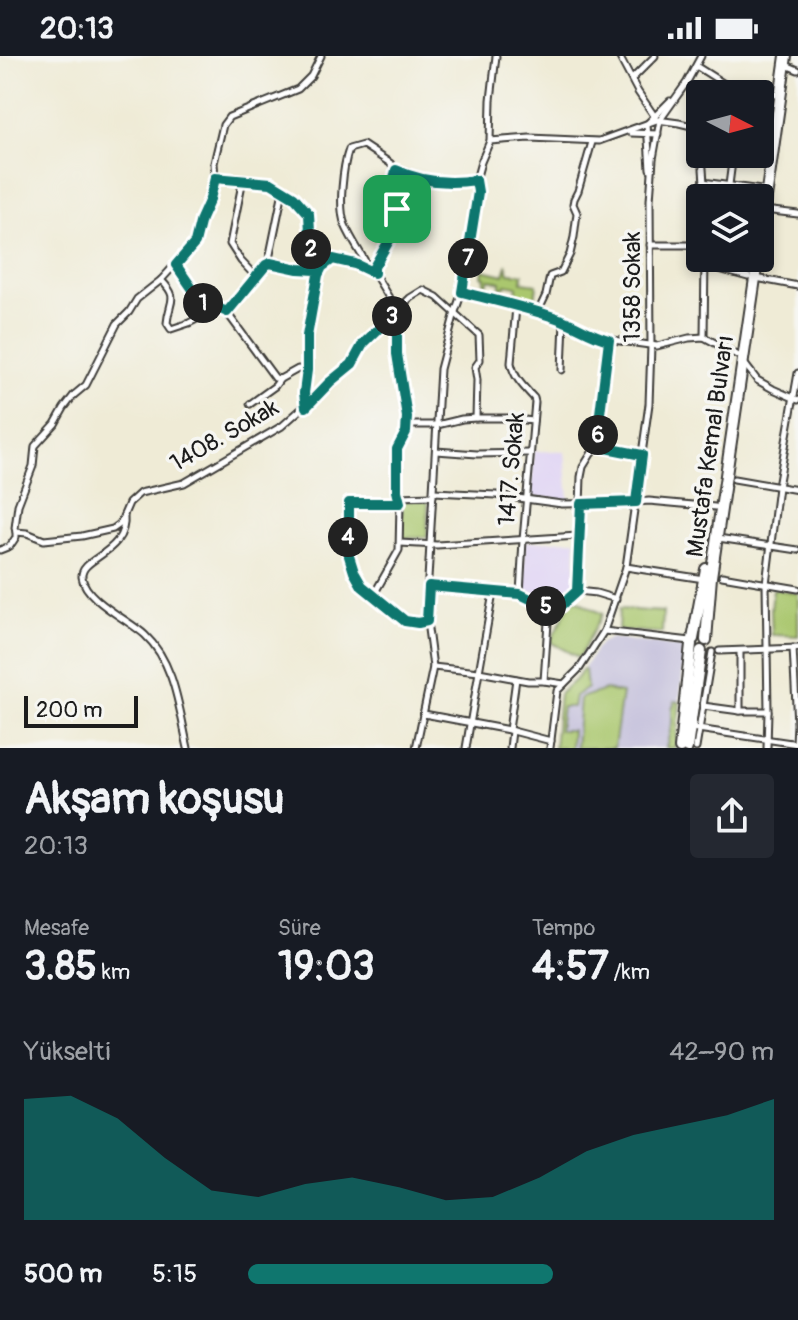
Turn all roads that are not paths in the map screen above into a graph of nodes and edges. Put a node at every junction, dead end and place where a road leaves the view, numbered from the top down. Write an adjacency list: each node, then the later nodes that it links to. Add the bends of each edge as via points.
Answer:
1 (321, 56): 23 (street, via 298,89 226,120)
2 (496, 56): 19 (street)
3 (619, 56): 9 (street)
4 (655, 56): 9 (street)
5 (701, 56): 7 (street, 1358 Sokak)
6 (784, 59): 8 (street); 11 (highway); 29 (highway)
7 (696, 66): 10 (street); 13 (street, 1358 Sokak)
8 (798, 70)
9 (632, 79): 13 (street)
10 (718, 80)
11 (775, 94): 12 (highway)
12 (774, 99)
13 (657, 119): 14 (street); 15 (street); 18 (street, 1358 Sokak)
14 (647, 124): 16 (street); 17 (street)
15 (686, 125)
16 (622, 134): 17 (street); 20 (street)
17 (646, 134): 18 (street); 26 (street)
18 (658, 134): 26 (street, 1358 Sokak)
19 (490, 141): 20 (street); 25 (street)
20 (592, 141): 52 (street, via 573,204 577,213 570,254 561,272 550,276)
21 (702, 168): 27 (street)
22 (396, 170): 25 (street, via 431,181); 37 (street, via 397,222); 37 (street, via 363,145 349,149 346,157 344,223)
23 (215, 178): 24 (street); 36 (street, via 195,243)
24 (243, 179): 30 (street); 43 (street, via 230,244)
25 (476, 180): 47 (street)
26 (651, 181): 33 (street, 1358 Sokak)
27 (703, 182): 28 (street)
28 (720, 184)
29 (767, 184)
30 (283, 190): 35 (street); 42 (street, via 309,214)
31 (774, 211): 32 (street)
32 (798, 214)
33 (650, 245): 34 (street); 57 (street, 1358 Sokak)
34 (686, 245)
35 (268, 264): 42 (street); 43 (street)
36 (176, 265): 45 (street); 53 (street)
37 (372, 272): 42 (street, via 333,259); 49 (street)
38 (704, 272): 55 (street)
39 (736, 272): 44 (street)
40 (752, 272): 44 (highway, Mustafa Kemal Bulvarı)
41 (754, 272): 44 (highway, Mustafa Kemal Bulvarı)
42 (317, 273): 59 (street)
43 (256, 277): 50 (street)
44 (752, 277): 46 (street); 58 (highway, Mustafa Kemal Bulvarı)
45 (161, 280): 53 (street, via 171,290 171,329); 84 (street, via 117,324 86,385 35,446)
46 (798, 286)
47 (462, 292): 48 (street); 51 (street)
48 (516, 307): 52 (street); 67 (street, 1417. Sokak, via 511,363 515,377 534,398)
49 (397, 311): 51 (street, 1408. Sokak, via 423,290); 65 (street, 1408. Sokak); 68 (street)
50 (227, 312): 53 (street, via 218,308); 62 (street)
51 (455, 312): 66 (street, 1408. Sokak, via 479,335); 69 (street, via 440,369)
52 (538, 312): 54 (street)
53 (209, 313)
54 (564, 321): 56 (street); 60 (street)
55 (704, 337): 57 (street); 58 (street)
56 (609, 340): 57 (street); 70 (street)
57 (651, 346): 73 (street, 1358 Sokak)
58 (740, 358): 63 (street, via 757,380); 82 (highway, Mustafa Kemal Bulvarı); 86 (highway, Mustafa Kemal Bulvarı)
59 (307, 370): 62 (street); 65 (street)
60 (562, 370)
61 (798, 373): 63 (street)
62 (280, 379): 64 (street)
63 (796, 399): 75 (street)
64 (250, 404)
65 (306, 407): 83 (street, 1408. Sokak, via 184,483 140,493)
66 (476, 418): 67 (street); 69 (street)
67 (533, 421): 72 (street, 1417. Sokak)
68 (407, 425): 69 (street); 79 (street, via 397,455)
69 (437, 425): 71 (street)
70 (596, 446): 73 (street); 81 (street, via 583,467)
71 (436, 451): 72 (street); 77 (street)
72 (530, 453): 78 (street, 1417. Sokak)
73 (642, 455): 80 (street, 1358 Sokak)
74 (734, 479): 75 (street)
75 (778, 487): 76 (street); 90 (street)
76 (798, 490)
77 (434, 494): 78 (street); 79 (street); 89 (street)
78 (527, 499): 81 (street); 87 (street, 1417. Sokak)
79 (399, 500): 88 (street); 102 (street, via 349,503 349,556 362,586)
80 (636, 502): 81 (street); 82 (street); 93 (street, 1358 Sokak)
81 (581, 504): 85 (street)
82 (715, 507): 95 (highway, Mustafa Kemal Bulvarı)
83 (124, 514): 84 (street, 1408. Sokak, via 113,529 82,536 44,540); 127 (street, via 119,541 86,567 82,578 94,596 156,647 169,670)
84 (16, 532): 91 (street, via 10,546)
85 (578, 536): 87 (street); 99 (street)
86 (717, 538): 90 (street); 107 (highway, Mustafa Kemal Bulvarı)
87 (523, 540): 89 (street); 101 (street, 1417. Sokak)
88 (400, 543): 89 (street); 102 (street)
89 (431, 544): 97 (street)
90 (770, 546): 92 (street); 96 (street)
91 (0, 550)
92 (798, 550)
93 (626, 567): 95 (street); 103 (street, 1358 Sokak)
94 (722, 576): 96 (street)
95 (704, 579): 107 (highway, Mustafa Kemal Bulvarı)
96 (766, 584): 98 (street); 109 (street)
97 (429, 586): 100 (street); 105 (street)
98 (798, 589)
99 (577, 591): 103 (street); 104 (street, via 558,608)
100 (493, 593): 101 (street); 113 (street)
101 (520, 594): 104 (street)
102 (373, 596): 105 (street, via 405,621)
103 (616, 599): 106 (street, 1358 Sokak)
104 (549, 608): 115 (street)
105 (427, 621): 112 (street)
106 (604, 631): 107 (street); 116 (street, 1358 Sokak)
107 (699, 645): 110 (street); 110 (street); 117 (street); 122 (highway); 131 (highway)
108 (796, 648): 109 (street); 125 (street)
109 (768, 650): 111 (street); 119 (street)
110 (719, 651): 111 (street)
111 (740, 651): 118 (street)
112 (433, 667): 113 (street); 120 (street)
113 (479, 672): 114 (street); 121 (street)
114 (516, 679): 115 (street); 123 (street)
115 (544, 681): 116 (street)
116 (564, 684): 126 (street, 1358 Sokak, via 556,695)
117 (703, 706): 118 (street); 122 (street)
118 (740, 711): 119 (street)
119 (768, 711): 124 (street)
120 (424, 714): 121 (street); 128 (street)
121 (471, 722): 123 (street); 129 (street)
122 (694, 729): 124 (street); 132 (highway); 133 (street)
123 (510, 731): 126 (street); 130 (street)
124 (767, 740): 125 (street); 134 (street)
125 (797, 744)
126 (550, 745)
127 (188, 748)
128 (416, 748)
129 (466, 748)
130 (510, 748)
131 (680, 748)
132 (687, 748)
133 (696, 748)
134 (767, 748)

